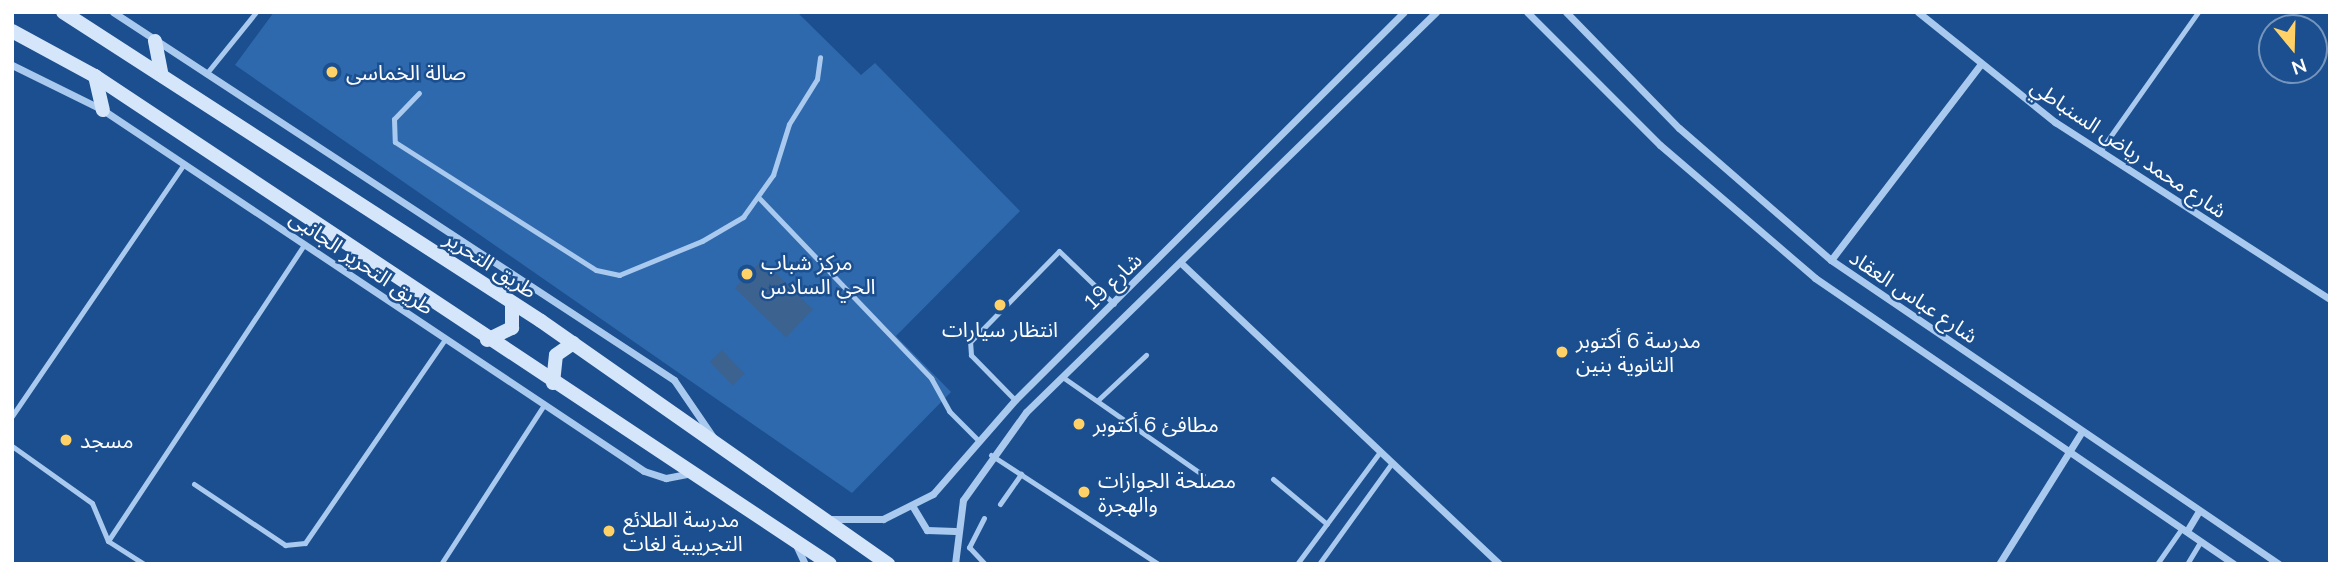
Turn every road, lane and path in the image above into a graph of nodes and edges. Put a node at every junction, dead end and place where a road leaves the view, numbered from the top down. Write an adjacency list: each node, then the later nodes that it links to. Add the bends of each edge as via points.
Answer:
1 (63, 12): 16 (street, طريق التحرير)
2 (113, 12): 12 (street)
3 (256, 12): 17 (lane)
4 (1404, 12): 29 (street, شارع 19)
5 (1436, 12): 26 (street, شارع 19)
6 (1527, 12): 45 (street, شارع عباس العقاد, via 1735,214 1815,278)
7 (1566, 12): 25 (street, شارع عباس العقاد, via 1679,128)
8 (1918, 12): 15 (street, شارع محمد رياض السنباطي)
9 (2188, 12): 10 (lane)
10 (2196, 15): 21 (lane)
11 (12, 31): 18 (street)
12 (155, 41): 16 (street); 17 (street)
13 (820, 57): 23 (lane, via 817,79 789,124)
14 (12, 65): 20 (street, طريق التحرير الجانبى)
15 (1980, 65): 21 (street, شارع محمد رياض السنباطي); 25 (street)
16 (161, 73): 28 (street, طريق التحرير)
17 (206, 74): 43 (street, via 674,380)
18 (95, 76): 20 (street); 31 (street)
19 (419, 93): 23 (lane, via 394,119 396,142 608,274 630,271 724,231)
20 (103, 110): 22 (street, طريق التحرير الجانبى)
21 (2100, 151): 27 (street, شارع محمد رياض السنباطي)
22 (184, 164): 24 (street, طريق التحرير الجانبى); 40 (lane)
23 (760, 199): 42 (lane, via 931,378 949,411)
24 (304, 245): 30 (street, طريق التحرير الجانبى); 63 (lane)
25 (1831, 260): 41 (street, شارع عباس العقاد)
26 (1182, 264): 34 (street, شارع 19); 46 (street)
27 (2330, 299)
28 (512, 303): 31 (street, via 512,328); 32 (street, طريق التحرير)
29 (1114, 304): 36 (street, شارع 19); 36 (lane, via 1059,251 970,342 971,355)
30 (445, 339): 38 (street, طريق التحرير الجانبى); 53 (lane, via 305,543 285,545)
31 (487, 340): 35 (street)
32 (573, 343): 35 (street, via 556,355); 43 (street, طريق التحرير)
33 (1146, 355): 37 (lane)
34 (1064, 378): 37 (lane); 39 (street, شارع 19)
35 (554, 383): 49 (street)
36 (1015, 400): 39 (street); 42 (street, شارع 19)
37 (1098, 400): 51 (lane)
38 (544, 405): 49 (street, طريق التحرير الجانبى, via 654,476); 66 (lane)
39 (1026, 412): 47 (street, شارع 19)
40 (12, 416)
41 (2082, 431): 45 (street); 56 (street, شارع عباس العقاد)
42 (979, 441): 55 (street, شارع 19, via 933,494)
43 (716, 444): 57 (street, طريق التحرير)
44 (12, 446): 63 (lane, via 92,503)
45 (2070, 452): 60 (street, شارع عباس العقاد); 76 (street)
46 (1379, 453): 48 (street); 59 (lane)
47 (991, 455): 50 (lane); 61 (street, شارع 19, via 963,500)
48 (1391, 464): 74 (lane); 75 (street)
49 (692, 472): 62 (street)
50 (1021, 474): 54 (lane); 72 (lane)
51 (1203, 475)
52 (1273, 479): 59 (lane)
53 (194, 484)
54 (1000, 504)
55 (913, 507): 57 (street, شارع 19, via 867,522); 61 (street, via 927,530)
56 (2199, 511): 60 (street); 80 (street, شارع عباس العقاد)
57 (820, 516): 69 (street, طريق التحرير)
58 (984, 518): 71 (lane, via 969,547)
59 (1327, 524): 73 (lane)
60 (2184, 530): 64 (street, شارع عباس العقاد); 77 (lane)
61 (955, 531): 70 (street, شارع 19)
62 (789, 534): 67 (street); 68 (street)
63 (108, 541): 65 (lane)
64 (2201, 541): 78 (lane); 79 (street, شارع عباس العقاد)
65 (144, 564)
66 (441, 564)
67 (806, 564)
68 (830, 564)
69 (888, 564)
70 (955, 564)
71 (985, 564)
72 (1158, 564)
73 (1297, 564)
74 (1319, 564)
75 (1499, 564)
76 (1999, 564)
77 (2157, 564)
78 (2187, 564)
79 (2234, 564)
80 (2279, 564)

